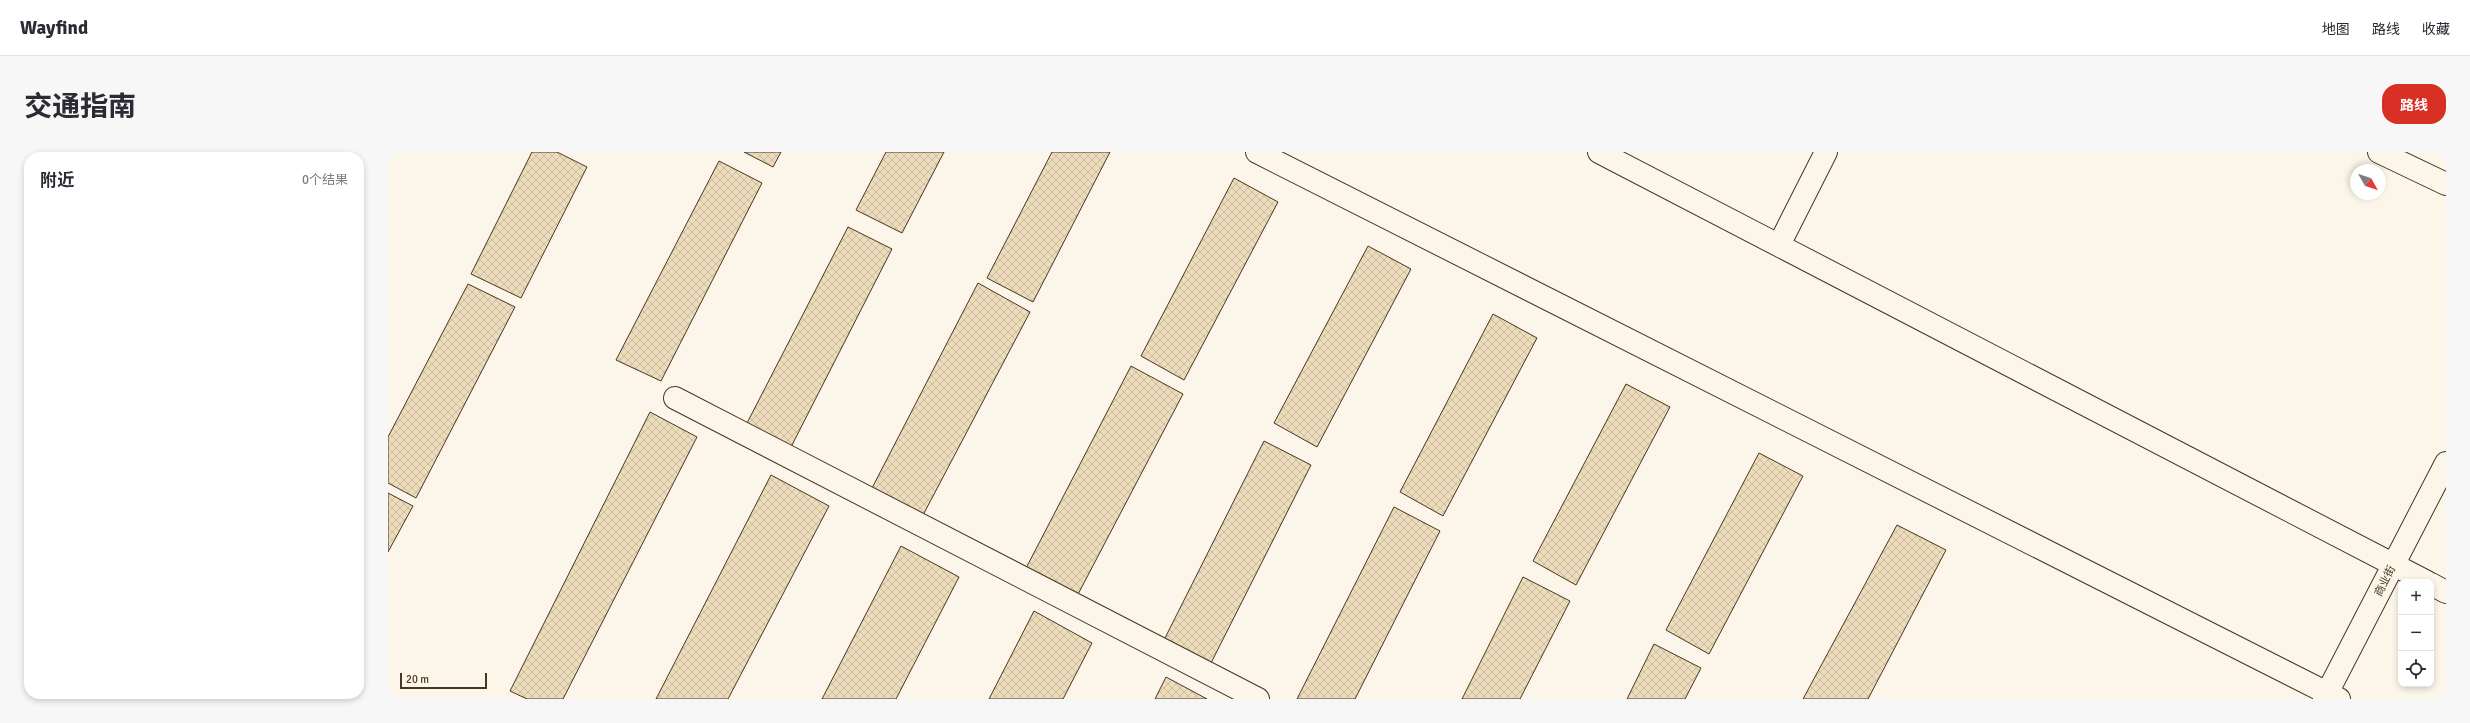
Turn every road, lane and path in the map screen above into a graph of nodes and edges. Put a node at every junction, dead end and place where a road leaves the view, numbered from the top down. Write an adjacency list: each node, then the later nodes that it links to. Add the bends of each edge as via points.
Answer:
1 (1256, 152): 13 (street)
2 (1599, 152): 6 (street)
3 (1826, 152): 6 (street)
4 (2379, 152): 5 (street)
5 (2446, 184)
6 (1779, 245): 9 (street)
7 (675, 398): 14 (street)
8 (2446, 463): 9 (street, 商业街)
9 (2394, 565): 10 (street); 13 (street, 商业街)
10 (2421, 579)
11 (2434, 586): 12 (street)
12 (2446, 592)
13 (2330, 697)
14 (1258, 699)

